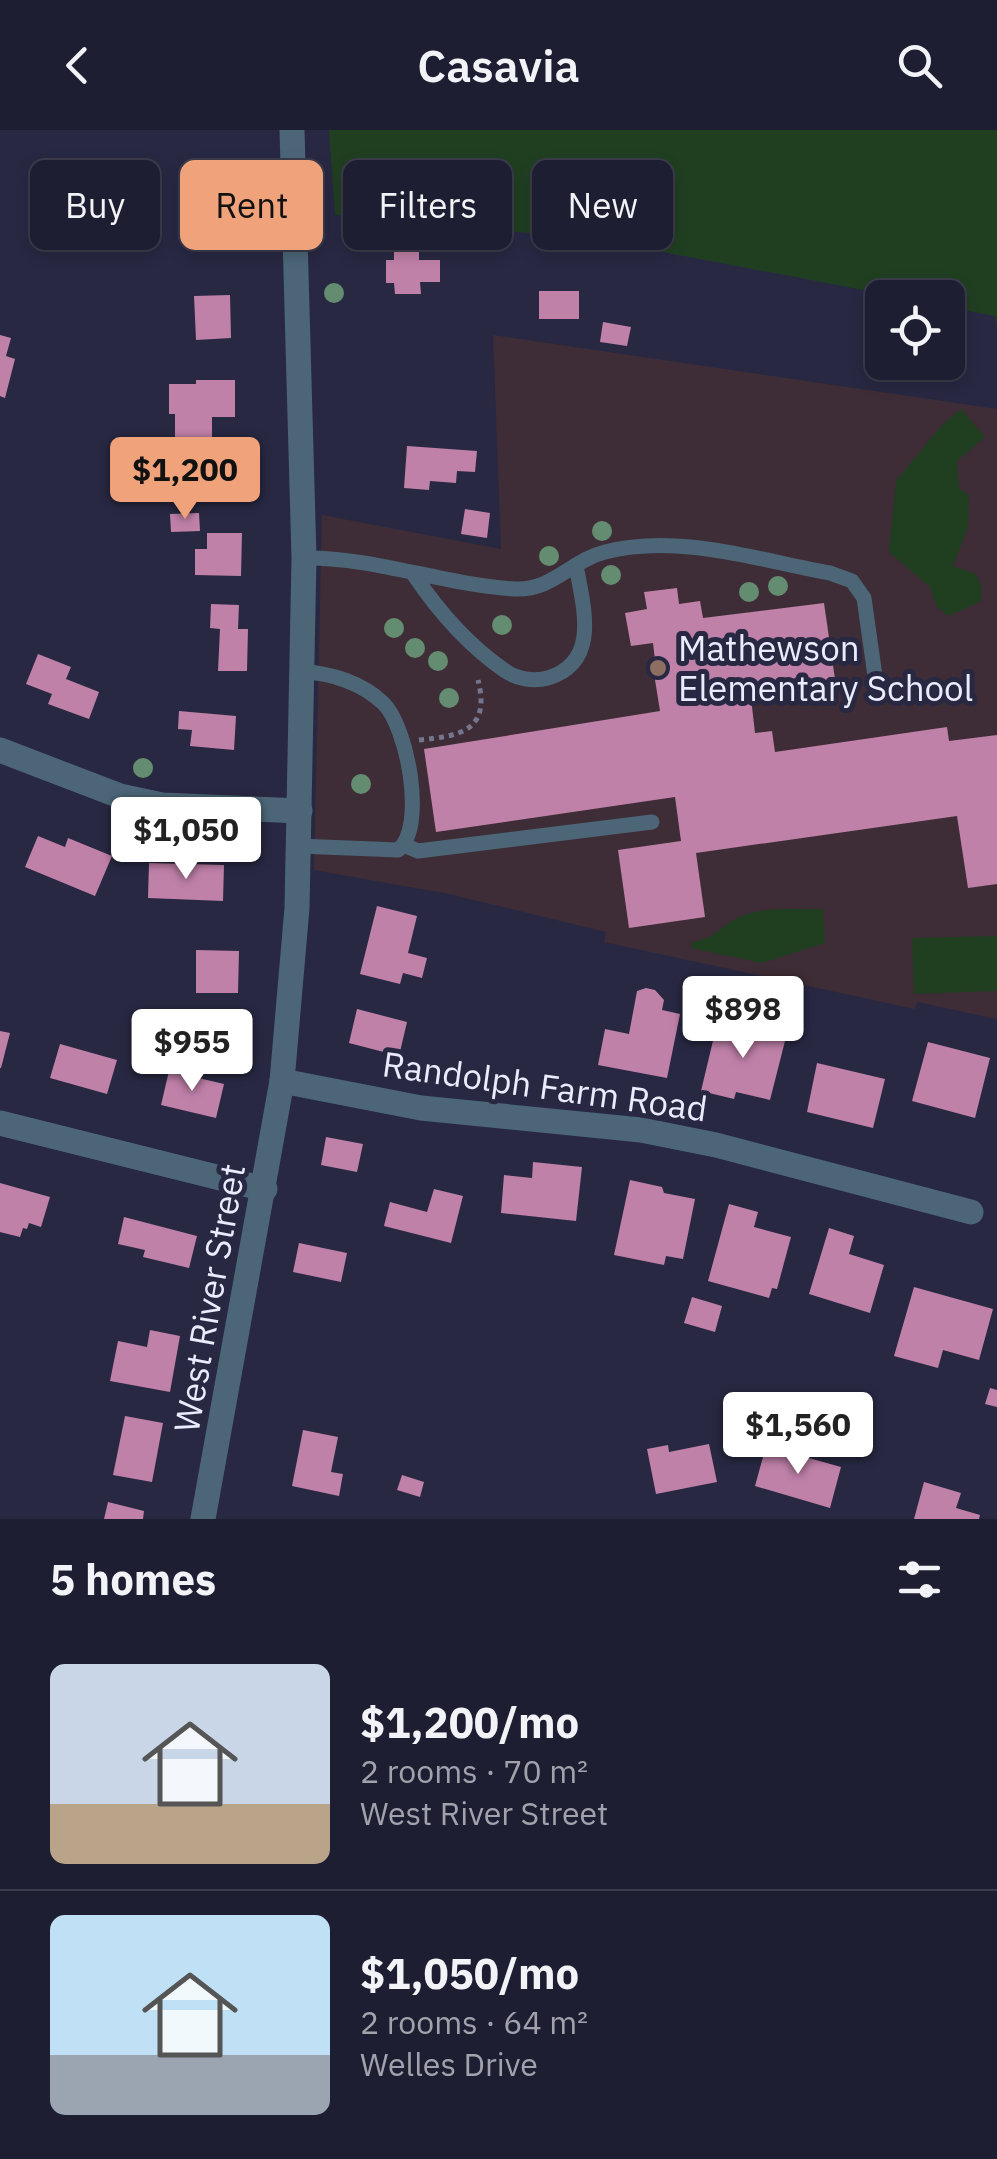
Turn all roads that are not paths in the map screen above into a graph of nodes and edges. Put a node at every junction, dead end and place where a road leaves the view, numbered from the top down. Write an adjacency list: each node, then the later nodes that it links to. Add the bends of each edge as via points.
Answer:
1 (292, 130): 2 (street, West River Street)
2 (304, 558): 4 (lane); 5 (street, West River Street)
3 (576, 565): 4 (lane, via 550,583 519,589); 4 (lane, via 585,617 580,655 563,672 534,680 506,672 442,616); 6 (lane, via 600,552 647,544 844,577 864,598)
4 (414, 575)
5 (304, 672): 8 (street, West River Street); 10 (lane, via 351,683 393,715 412,808)
6 (878, 697)
7 (0, 750): 8 (street, via 148,802)
8 (300, 811): 11 (street, West River Street)
9 (652, 822): 10 (lane, via 418,851)
10 (404, 845): 11 (lane, via 390,852)
11 (298, 846): 12 (street, West River Street)
12 (282, 1081): 14 (street, West River Street); 15 (street, Randolph Farm Road, via 421,1108 641,1130)
13 (0, 1122): 14 (street)
14 (264, 1189): 16 (street, West River Street)
15 (971, 1212)
16 (203, 1519)

